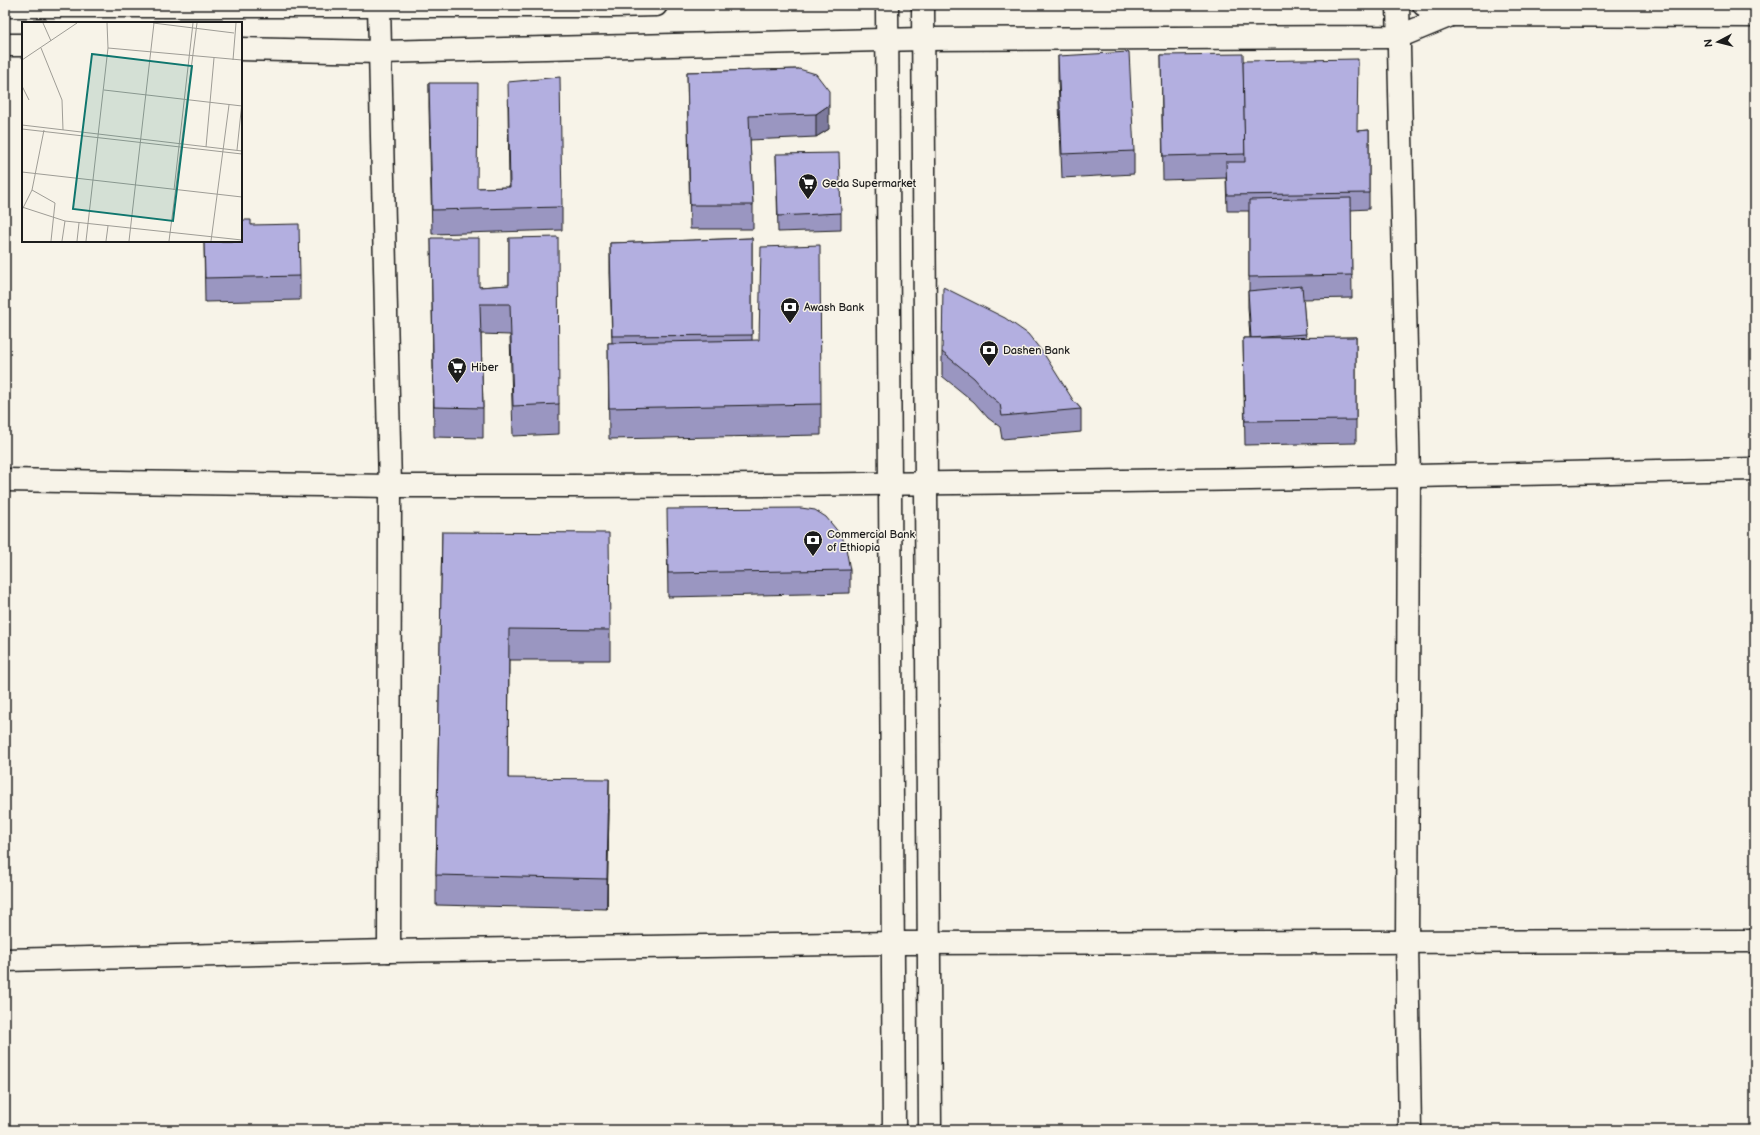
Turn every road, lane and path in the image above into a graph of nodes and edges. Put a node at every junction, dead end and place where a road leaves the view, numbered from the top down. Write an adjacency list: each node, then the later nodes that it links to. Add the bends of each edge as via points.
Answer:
1 (656, 5): 7 (street)
2 (887, 5): 12 (street)
3 (923, 5): 11 (street)
4 (1398, 5): 10 (street)
5 (1424, 5): 8 (street)
6 (5, 6): 7 (street)
7 (379, 6): 16 (street)
8 (1451, 15): 9 (street); 10 (street)
9 (1755, 16)
10 (1398, 37): 11 (street); 18 (street)
11 (923, 39): 12 (street); 21 (street)
12 (887, 40): 16 (street); 20 (street)
13 (5, 45): 14 (street)
14 (22, 45)
15 (242, 50): 16 (street)
16 (381, 52): 22 (street)
17 (1755, 469): 18 (street)
18 (1409, 477): 21 (street); 24 (street)
19 (5, 480): 22 (street)
20 (890, 484): 21 (street); 22 (street); 25 (street)
21 (926, 484): 26 (street)
22 (390, 486): 27 (street)
23 (1755, 941): 24 (street)
24 (1407, 942): 26 (street); 31 (street)
25 (893, 943): 26 (street); 27 (street); 29 (street)
26 (929, 943): 30 (street)
27 (389, 951): 28 (street)
28 (5, 960)
29 (894, 1130)
30 (930, 1130)
31 (1410, 1130)

